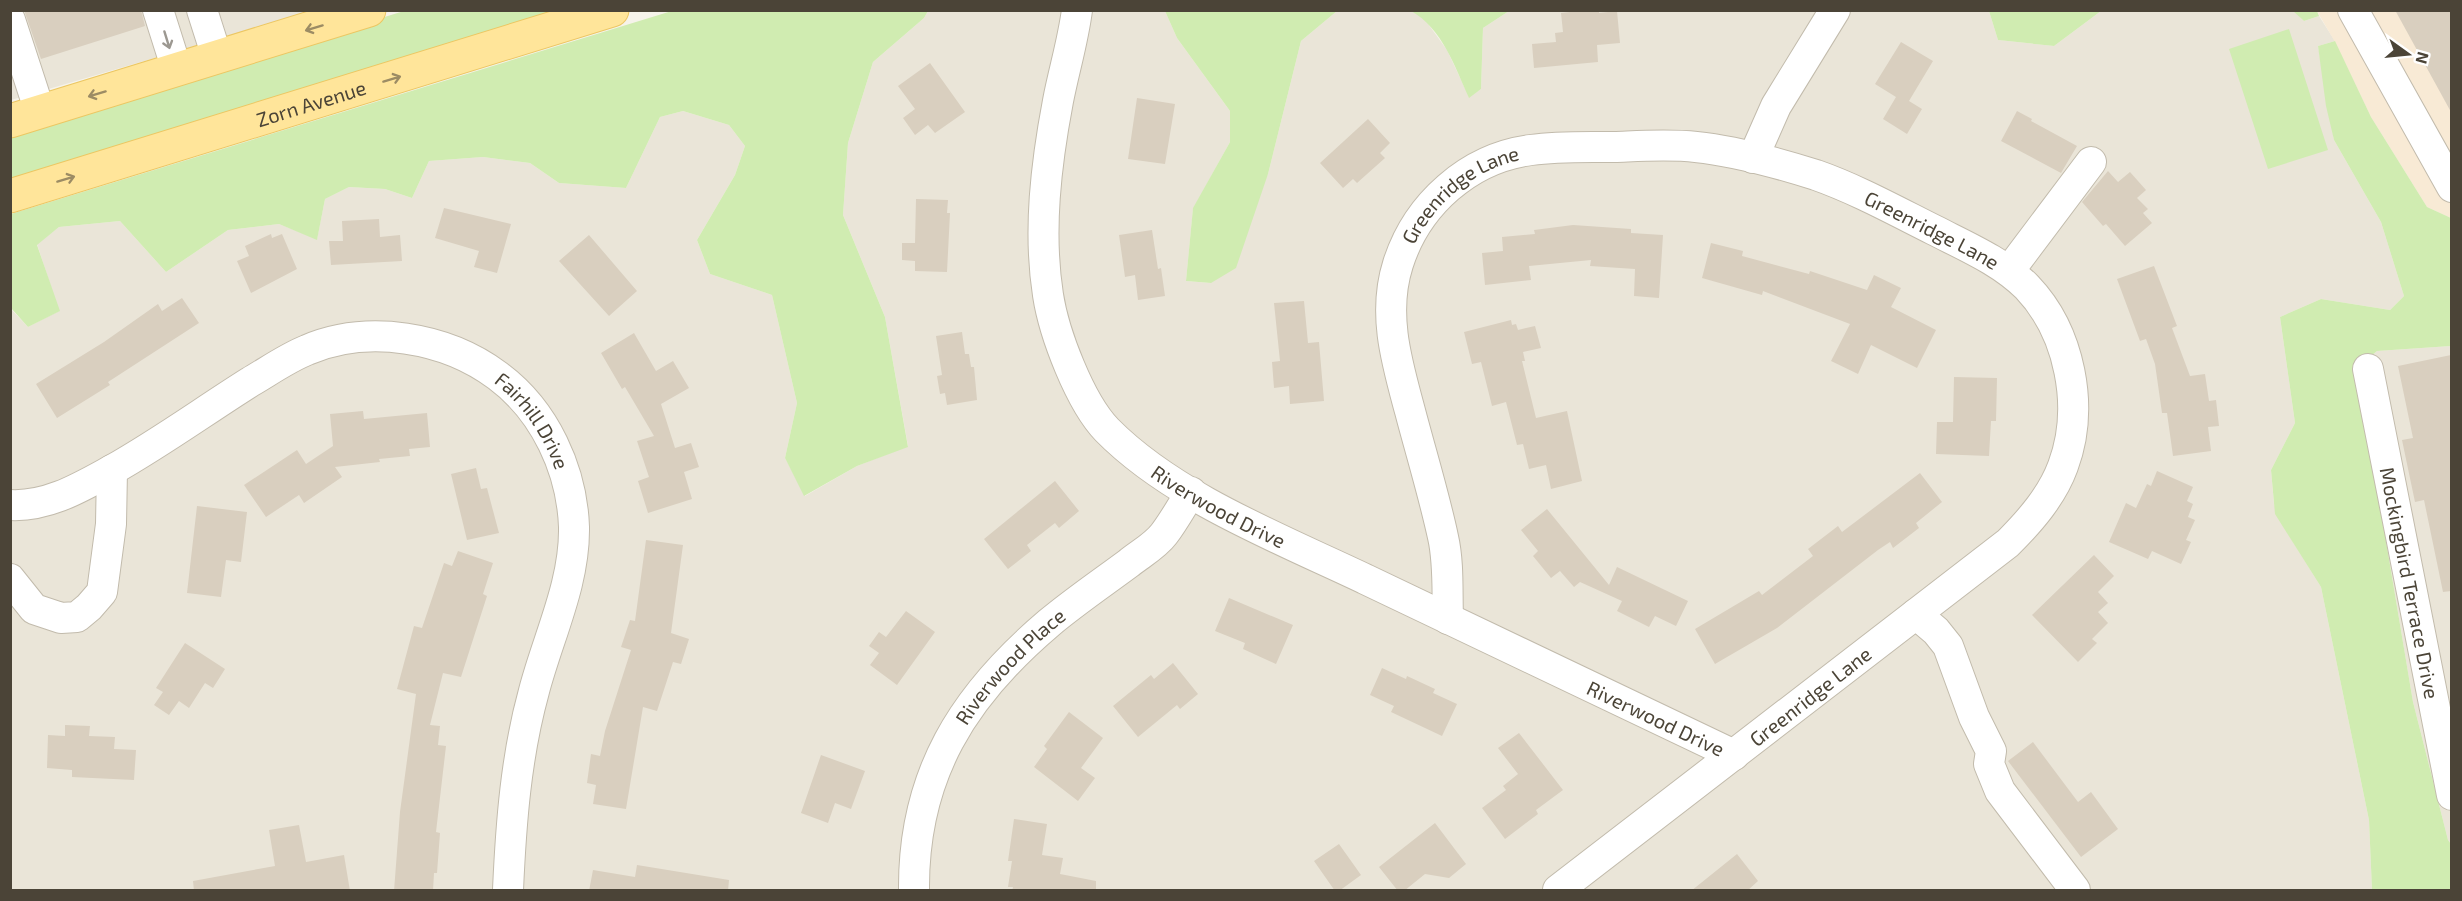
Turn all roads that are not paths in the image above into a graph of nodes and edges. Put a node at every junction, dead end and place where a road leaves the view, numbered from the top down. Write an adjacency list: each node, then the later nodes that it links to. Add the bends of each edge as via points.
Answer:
1 (158, 10): 10 (street, one-way to 10)
2 (202, 10): 9 (street)
3 (612, 10): 15 (main road, Zorn Avenue, one-way to 3)
4 (1077, 10): 19 (street, Riverwood Drive, via 1044,198 1048,297 1060,344 1096,417 1148,465)
5 (1834, 10): 12 (street, via 1776,106)
6 (2353, 10): 14 (street)
7 (369, 11): 9 (main road, one-way to 9)
8 (10, 20): 11 (street)
9 (217, 57): 10 (main road)
10 (177, 70): 11 (main road, one-way to 11)
11 (25, 116)
12 (1753, 158): 16 (street, Greenridge Lane, via 1818,176 1886,206); 23 (street, Greenridge Lane, via 1695,147 1530,150 1475,168 1449,187 1421,218 1397,267 1390,322 1394,354 1444,540)
13 (2091, 162): 16 (street)
14 (2451, 187)
15 (10, 196)
16 (2008, 272): 22 (street, Greenridge Lane, via 2037,299 2051,319 2064,350 2072,412 2063,465 2027,525)
17 (2368, 369): 25 (street, Mockingbird Terrace Drive)
18 (112, 470): 20 (street, Fairhill Drive, via 69,493 36,503); 21 (street, via 111,525 102,592 89,608 77,617 61,618 34,609); 26 (street, Fairhill Drive, via 290,358 345,338 408,339 454,352 490,370 523,399 536,414 564,468 574,531 566,586 533,691 520,753)
19 (1191, 492): 23 (street, Riverwood Drive, via 1236,518); 27 (street, Riverwood Place, via 1163,536 1048,624 995,674 959,721 944,746 929,787 915,859)
20 (10, 505)
21 (10, 579)
22 (1916, 614): 24 (street, Greenridge Lane); 29 (street, via 1948,645 1991,751 1989,764 2000,791)
23 (1448, 619): 24 (street, Riverwood Drive)
24 (1734, 755): 28 (street, Greenridge Lane)
25 (2451, 795)
26 (508, 891)
27 (914, 891)
28 (1558, 891)
29 (2075, 891)

